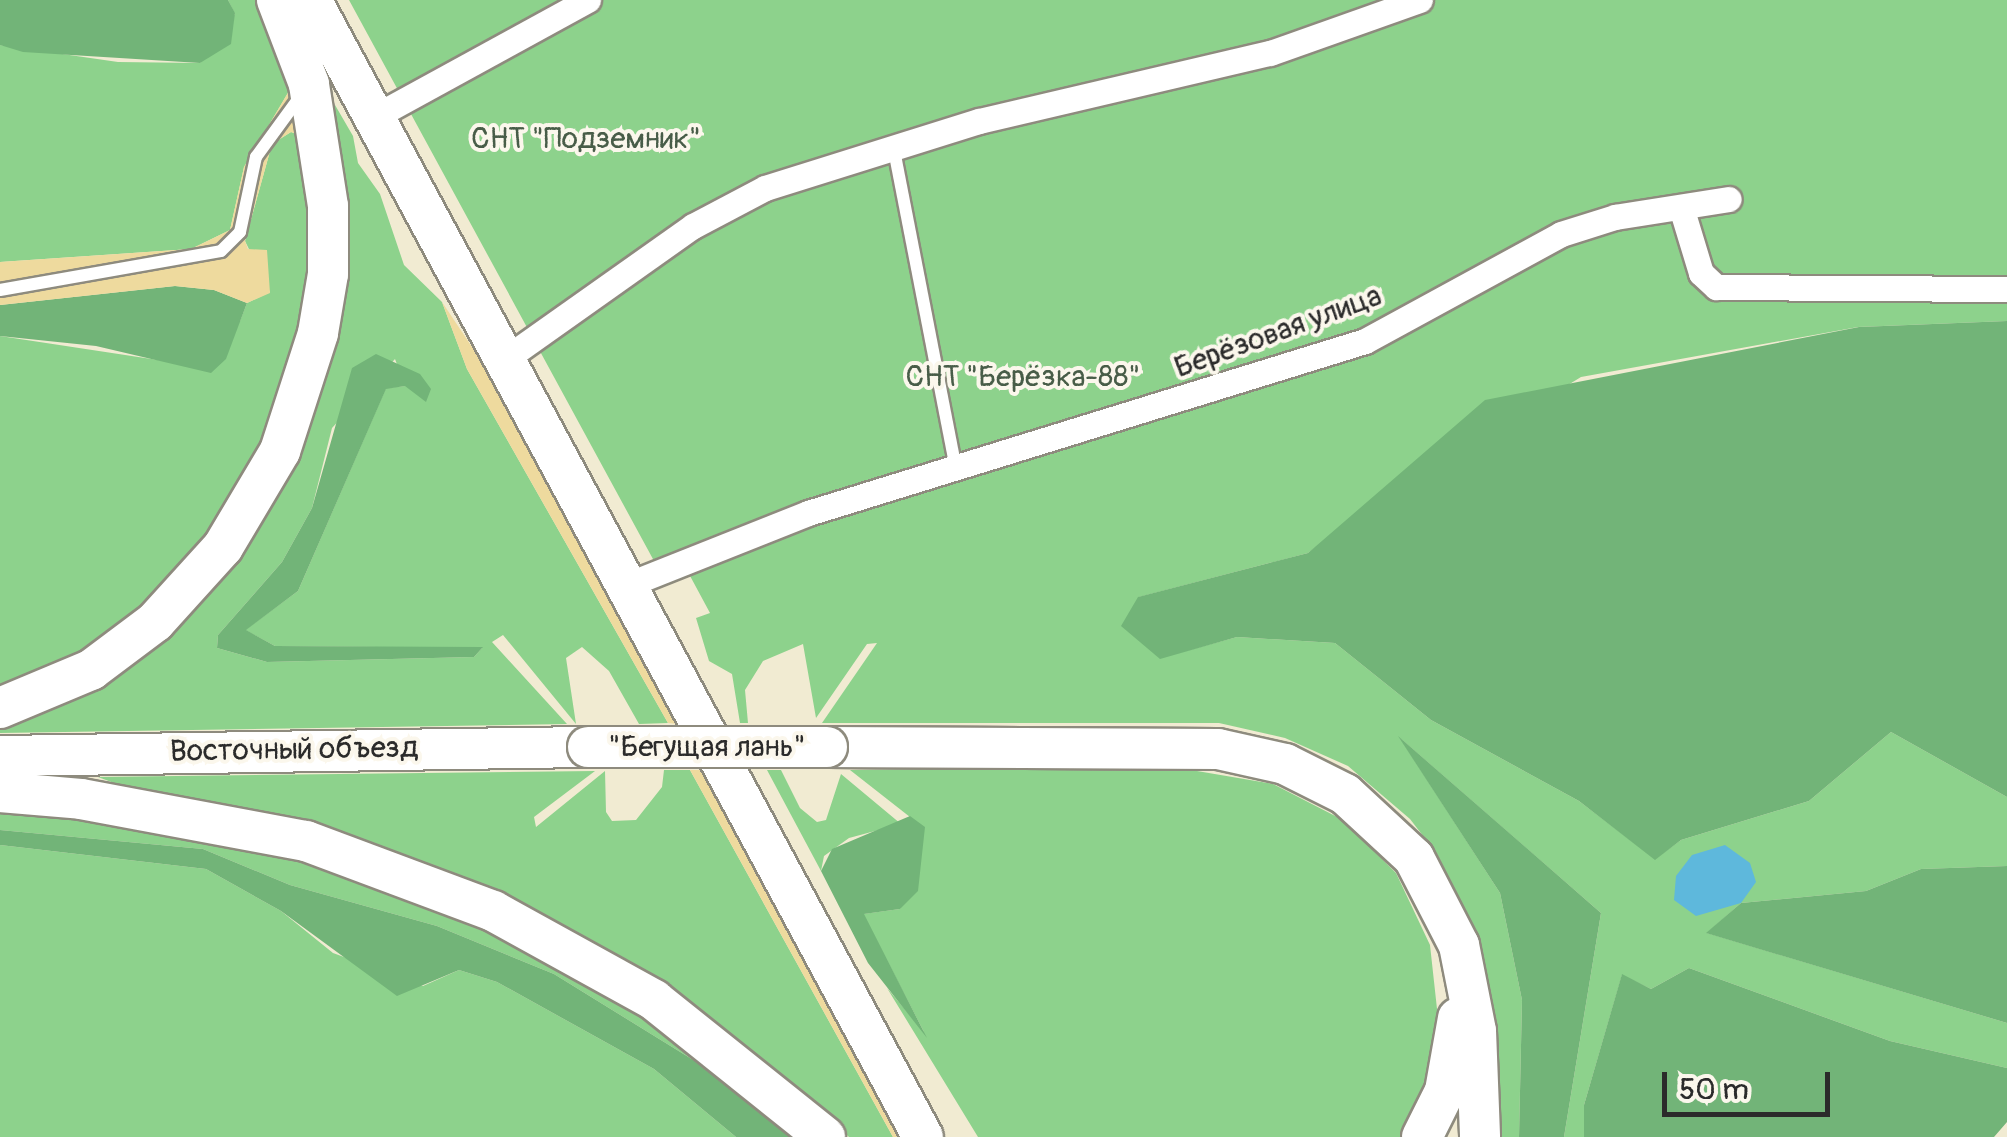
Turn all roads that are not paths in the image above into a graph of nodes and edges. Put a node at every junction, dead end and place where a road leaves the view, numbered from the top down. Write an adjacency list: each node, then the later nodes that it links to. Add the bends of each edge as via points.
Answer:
1 (277, 0): 5 (main road)
2 (311, 0): 6 (main road)
3 (588, 0): 6 (street)
4 (1420, 0): 7 (street, via 1270,53 979,120)
5 (309, 84): 11 (lane, via 256,157 240,232 221,251); 15 (main road, via 328,206 328,274 318,333 280,450 223,547 155,622 90,670)
6 (392, 108): 12 (main road)
7 (894, 150): 12 (street, via 801,175 726,207); 13 (lane)
8 (1729, 199): 9 (street, Берёзовая улица)
9 (1681, 207): 10 (street, via 1701,273 1716,287); 13 (street, Берёзовая улица, via 1561,234 1365,341)
10 (2007, 289)
11 (0, 290)
12 (505, 359): 14 (main road)
13 (957, 471): 14 (street, Берёзовая улица, via 808,513)
14 (627, 586): 20 (main road)
15 (0, 708)
16 (588, 747): 17 (main road, Восточный объезд); 19 (main road, "Бегущая лань", bridge, via 1166,744 1250,754 1345,794)
17 (0, 756)
18 (0, 792): 21 (main road, via 98,802 306,840 493,911 654,1000)
19 (1425, 874): 24 (main road, via 1448,942 1458,1018 1444,1091); 25 (main road, via 1469,978)
20 (801, 908): 22 (main road); 23 (main road)
21 (825, 1137)
22 (923, 1137)
23 (950, 1137)
24 (1422, 1137)
25 (1480, 1137)

